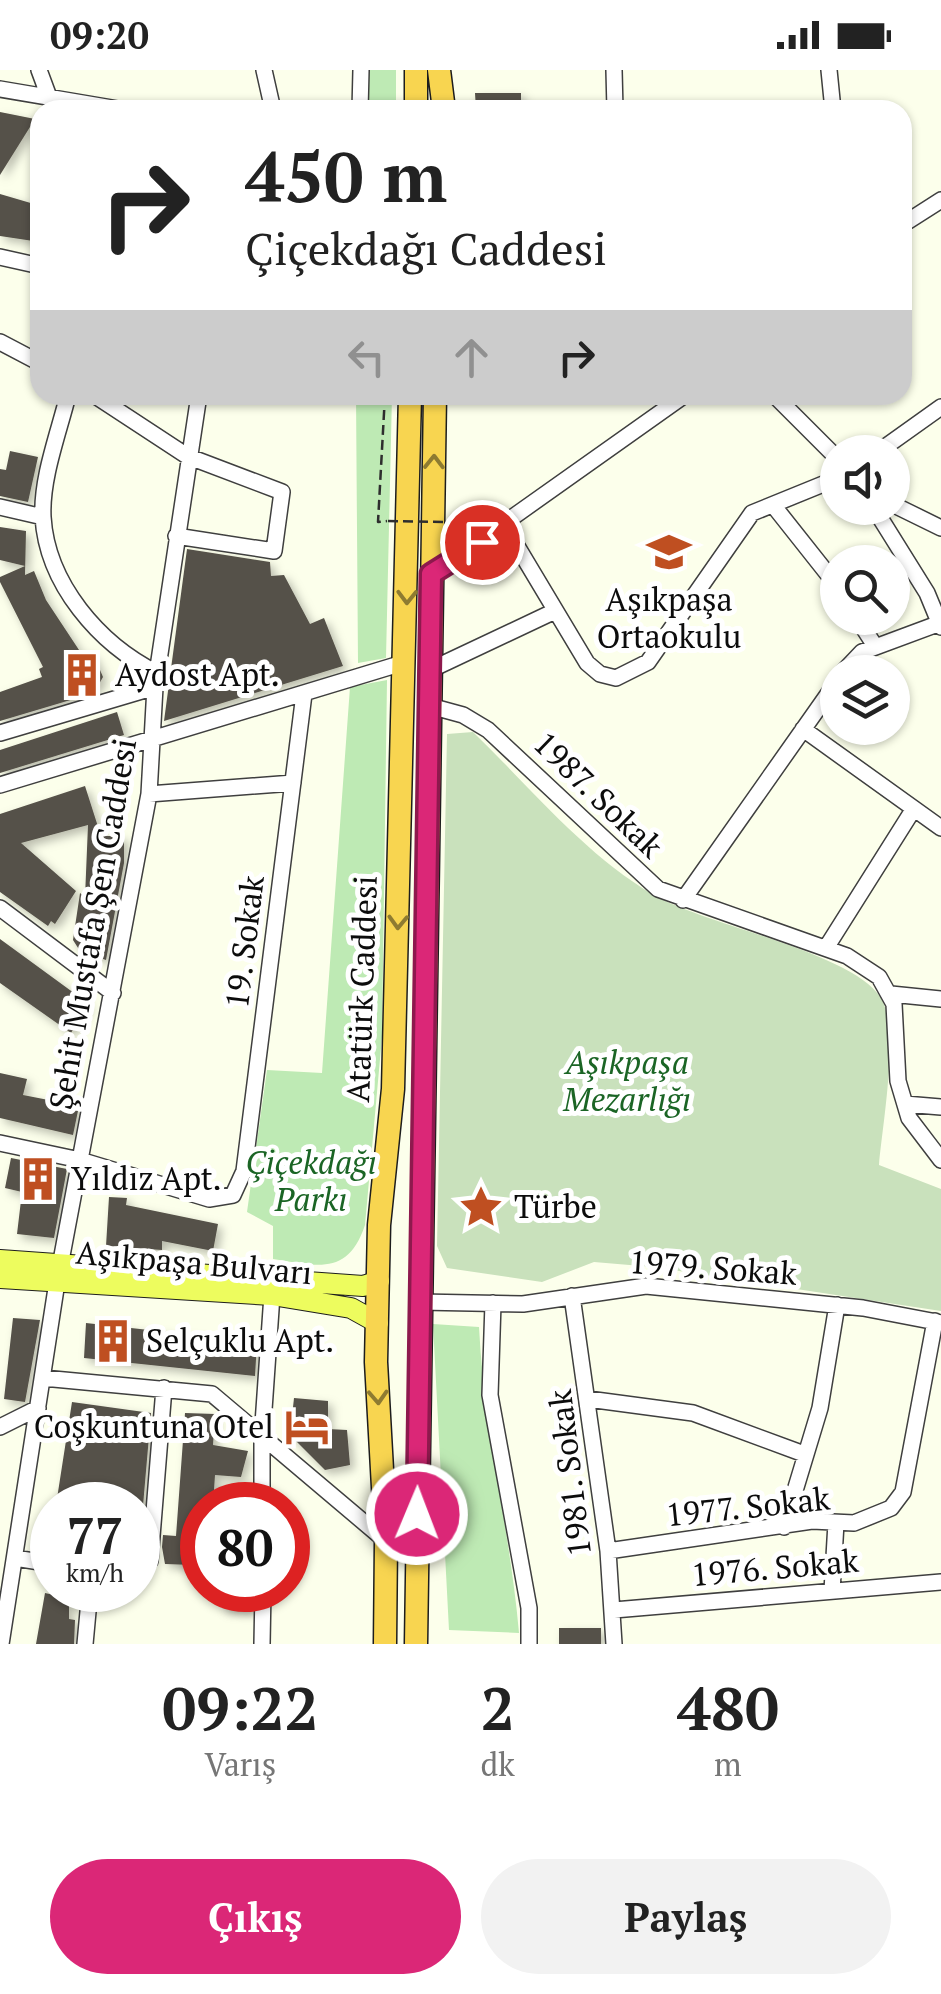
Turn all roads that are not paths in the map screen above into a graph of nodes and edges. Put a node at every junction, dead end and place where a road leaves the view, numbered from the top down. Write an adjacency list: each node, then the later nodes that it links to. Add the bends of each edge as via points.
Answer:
1 (38, 70): 11 (street)
2 (264, 70): 13 (street)
3 (362, 70): 14 (street)
4 (408, 70): 15 (highway)
5 (416, 70): 16 (highway)
6 (440, 70): 17 (highway)
7 (450, 70): 18 (highway)
8 (614, 70): 19 (street)
9 (829, 70): 20 (street)
10 (0, 89): 11 (street)
11 (50, 98): 12 (street)
12 (62, 100)
13 (271, 100)
14 (360, 100)
15 (415, 100)
16 (416, 100)
17 (443, 100)
18 (445, 100)
19 (616, 100)
20 (832, 100)
21 (941, 200): 22 (street)
22 (912, 218)
23 (0, 257): 24 (street)
24 (30, 264)
25 (0, 342): 26 (street)
26 (30, 358)
27 (66, 405): 42 (street)
28 (109, 405): 37 (street)
29 (197, 405): 37 (street, Şehit Mustafa Şen Caddesi)
30 (410, 405): 54 (highway, Atatürk Caddesi, one-way to 54)
31 (435, 405): 48 (highway, one-way to 31)
32 (671, 405): 44 (street)
33 (784, 405): 36 (street)
34 (941, 407): 35 (street)
35 (902, 435)
36 (820, 442)
37 (187, 456): 46 (street, Şehit Mustafa Şen Caddesi); 46 (street, via 282,492 274,551)
38 (820, 485): 39 (street)
39 (773, 505): 47 (street); 49 (street, via 752,513 648,662 633,672 600,674)
40 (0, 508): 42 (street)
41 (910, 512): 45 (street)
42 (43, 517): 56 (street, via 72,599)
43 (884, 525): 50 (street)
44 (505, 526): 48 (street); 49 (street)
45 (941, 527)
46 (176, 536): 56 (street, Şehit Mustafa Şen Caddesi)
47 (820, 564)
48 (431, 574): 55 (highway)
49 (555, 611): 55 (street)
50 (939, 615): 52 (street)
51 (869, 635): 52 (street)
52 (876, 646): 53 (street)
53 (859, 655)
54 (406, 662): 57 (street); 82 (highway, Atatürk Caddesi, one-way to 82, via 393,1090)
55 (430, 670): 59 (highway)
56 (156, 680): 61 (street); 62 (street, Şehit Mustafa Şen Caddesi)
57 (304, 694): 62 (street); 63 (street, 19. Sokak)
58 (820, 705): 60 (street)
59 (430, 706): 68 (street, 1987. Sokak, via 488,730 642,876); 85 (highway)
60 (803, 729): 66 (street); 68 (street)
61 (0, 733)
62 (154, 740): 64 (street); 65 (street, Şehit Mustafa Şen Caddesi)
63 (293, 783): 65 (street); 77 (street, 19. Sokak, via 244,1170 233,1194 210,1199)
64 (0, 786)
65 (149, 794): 71 (street, Şehit Mustafa Şen Caddesi)
66 (913, 810): 67 (street); 70 (street)
67 (941, 828)
68 (683, 900): 70 (street, 1987. Sokak)
69 (0, 908): 71 (street)
70 (826, 948): 72 (street, 1987. Sokak, via 860,963)
71 (113, 992): 77 (street, Şehit Mustafa Şen Caddesi)
72 (891, 994): 73 (street); 74 (street)
73 (941, 1000)
74 (905, 1104): 75 (street); 78 (street)
75 (941, 1106)
76 (0, 1144): 77 (street)
77 (80, 1160): 80 (street, Şehit Mustafa Şen Caddesi)
78 (941, 1160)
79 (0, 1260): 80 (main road, Aşıkpaşa Bulvarı)
80 (59, 1273): 81 (main road, Aşıkpaşa Bulvarı); 82 (main road, Aşıkpaşa Bulvarı, via 363,1286); 83 (main road, Aşıkpaşa Bulvarı); 90 (street, Şehit Mustafa Şen Caddesi)
81 (0, 1278)
82 (379, 1280): 85 (highway); 89 (highway, Atatürk Caddesi)
83 (272, 1295): 89 (main road, Aşıkpaşa Bulvarı, via 351,1308); 95 (street)
84 (572, 1296): 86 (street, 1979. Sokak); 87 (street, 1979. Sokak, via 646,1286); 92 (street, 1981. Sokak)
85 (421, 1303): 86 (street, 1979. Sokak); 89 (highway); 113 (highway)
86 (494, 1303): 114 (street, via 490,1395 529,1608)
87 (837, 1306): 88 (street, 1979. Sokak); 96 (street, via 820,1408)
88 (938, 1322): 99 (street, 1977. Sokak, via 903,1492 892,1508)
89 (378, 1324): 101 (highway, Atatürk Caddesi, one-way to 101)
90 (43, 1378): 91 (street); 93 (street, Şehit Mustafa Şen Caddesi)
91 (164, 1388): 95 (street, via 212,1394); 97 (street)
92 (588, 1399): 96 (street, via 693,1413); 102 (street, 1981. Sokak)
93 (38, 1408): 94 (street); 103 (street, Şehit Mustafa Şen Caddesi)
94 (0, 1427)
95 (262, 1438): 98 (street); 101 (street)
96 (804, 1454): 100 (street)
97 (156, 1482)
98 (262, 1482)
99 (836, 1523): 100 (street, 1977. Sokak); 105 (street)
100 (784, 1526): 102 (street, 1977. Sokak)
101 (386, 1541): 112 (highway, Atatürk Caddesi)
102 (608, 1551): 106 (street, 1981. Sokak)
103 (10, 1553): 109 (street, Şehit Mustafa Şen Caddesi)
104 (941, 1582): 105 (street, 1976. Sokak)
105 (832, 1591): 106 (street, 1976. Sokak)
106 (614, 1610): 115 (street, 1981. Sokak)
107 (88, 1612): 110 (street)
108 (263, 1612): 111 (street)
109 (1, 1644)
110 (85, 1644)
111 (262, 1644)
112 (385, 1644)
113 (416, 1644)
114 (529, 1644)
115 (614, 1644)

